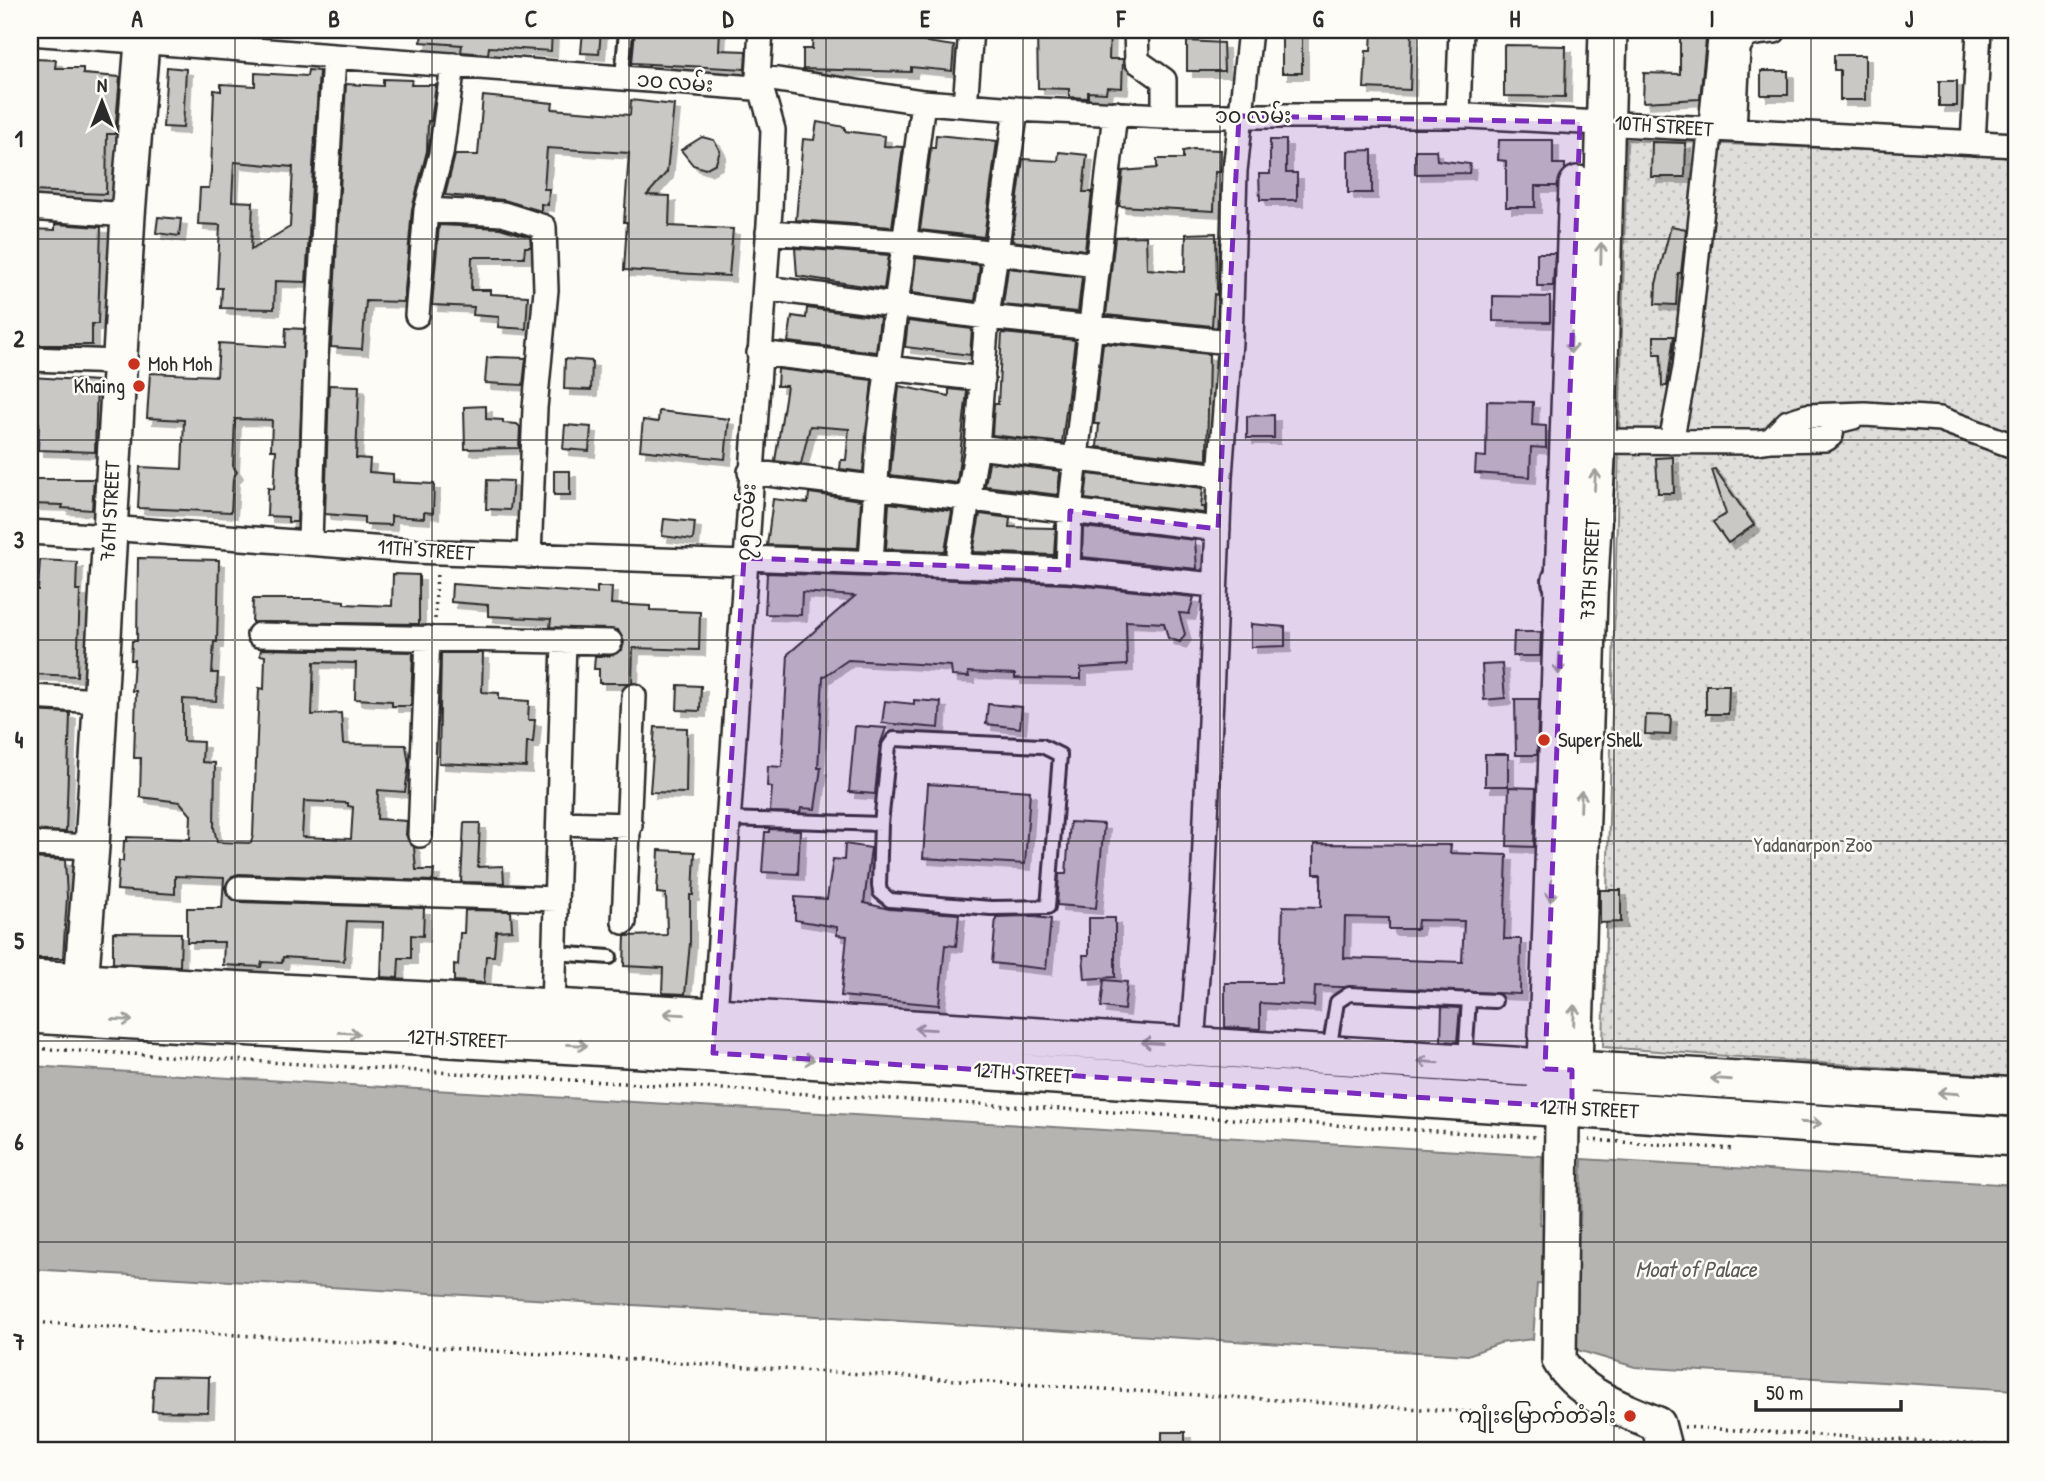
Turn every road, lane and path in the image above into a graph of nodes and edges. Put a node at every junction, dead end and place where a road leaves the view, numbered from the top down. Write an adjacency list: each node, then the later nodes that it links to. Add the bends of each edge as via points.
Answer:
1 (626, 30): 17 (lane)
2 (761, 30): 16 (street, ၇၅ လမ်း)
3 (971, 30): 19 (street)
4 (1136, 30): 22 (street, via 1137,61 1164,80)
5 (1250, 30): 23 (street)
6 (1461, 30): 24 (street)
7 (1584, 30): 26 (main road, 73TH STREET)
8 (1608, 30): 26 (main road, 73TH STREET)
9 (1721, 30): 27 (street)
10 (1979, 30): 29 (street)
11 (1774, 31): 28 (street, via 1748,33 1741,39)
12 (30, 33): 13 (street, ၁၀ လမ်း)
13 (142, 35): 14 (street, ၁၀ လမ်း); 33 (street, 76TH STREET)
14 (334, 55): 15 (street, ၁၀ လမ်း); 62 (street)
15 (453, 65): 17 (street, ၁၀ လမ်း); 32 (street, via 441,153)
16 (758, 76): 17 (street, ၁၀ လမ်း, via 754,88); 18 (street, ၁၀ လမ်း); 34 (street, ၇၅ လမ်း, via 773,130)
17 (622, 78)
18 (923, 102): 19 (street, ၁၀ လမ်း); 35 (street)
19 (965, 105): 20 (street, ၁၀ လမ်း)
20 (1016, 109): 21 (street, ၁၀ လမ်း); 36 (street)
21 (1115, 113): 22 (street, ၁၀ လမ်း); 37 (street)
22 (1164, 116): 23 (street, ၁၀ လမ်း)
23 (1239, 116): 25 (street, ၁၀ လမ်း); 43 (street)
24 (1476, 116): 25 (street, 10TH STREET); 26 (street, 10TH STREET)
25 (1311, 117)
26 (1592, 121): 27 (street, 10TH STREET); 49 (main road, 73TH STREET)
27 (1709, 129): 28 (street, 10TH STREET); 50 (street, via 1687,355)
28 (1734, 130): 29 (street, 10TH STREET)
29 (1973, 143): 30 (street, 10TH STREET)
30 (2016, 145)
31 (30, 208): 33 (street)
32 (426, 209): 40 (street); 64 (street, via 503,214 544,227 546,290)
33 (128, 215): 46 (street, 76TH STREET)
34 (768, 232): 35 (street); 38 (street, ၇၅ လမ်း)
35 (904, 242): 36 (street); 39 (street)
36 (997, 253): 37 (street); 41 (street)
37 (1097, 265): 42 (street)
38 (765, 288): 39 (street); 44 (street, ၇၅ လမ်း)
39 (897, 306): 41 (street); 47 (street)
40 (417, 315)
41 (988, 317): 42 (street); 48 (street)
42 (1090, 328): 43 (street); 53 (street)
43 (1230, 342): 55 (street)
44 (759, 353): 47 (street); 54 (street, ၇၅ လမ်း)
45 (30, 359): 46 (street)
46 (119, 362): 61 (street, 76TH STREET)
47 (888, 367): 48 (street); 56 (street)
48 (983, 379): 51 (street)
49 (1582, 440): 50 (street); 101 (main road, 73TH STREET)
50 (1671, 442): 52 (street, via 1771,440 1788,422 1807,416 1864,414 1940,419)
51 (977, 447): 53 (street); 57 (street)
52 (2016, 447)
53 (1076, 457): 55 (street); 58 (street)
54 (750, 472): 56 (street); 65 (street, ၇၅ လမ်း)
55 (1220, 476): 59 (street)
56 (874, 487): 57 (street); 66 (street)
57 (967, 499): 58 (street); 67 (street)
58 (1070, 511): 59 (street); 68 (street)
59 (1218, 529): 69 (street)
60 (30, 532): 61 (street, 11TH STREET)
61 (109, 533): 62 (street, 11TH STREET); 76 (street, 76TH STREET)
62 (310, 541): 63 (street, 11TH STREET)
63 (437, 552): 64 (street, 11TH STREET); 71 (path)
64 (529, 556): 65 (street, 11TH STREET)
65 (744, 561): 66 (street, 11TH STREET); 77 (street, ၇၅ လမ်း)
66 (871, 564): 67 (street, 11TH STREET)
67 (957, 565): 68 (street, 11TH STREET)
68 (1068, 570): 69 (street, 11TH STREET)
69 (1214, 585): 96 (street, via 1203,892)
70 (259, 635): 71 (street)
71 (431, 638): 72 (street); 81 (street)
72 (564, 641): 73 (street); 78 (street)
73 (610, 642)
74 (634, 696): 80 (street)
75 (30, 697): 76 (street)
76 (100, 701): 83 (street, 76TH STREET)
77 (728, 819): 79 (lane); 95 (street, ၇၅ လမ်း)
78 (559, 823): 80 (street); 85 (street)
79 (881, 824): 79 (lane, via 889,746 894,739 1042,746 1060,755 1051,900 1043,909 890,900 879,885)
80 (630, 825): 86 (street)
81 (420, 835)
82 (30, 844): 83 (street)
83 (92, 847): 91 (street, 76TH STREET)
84 (239, 888): 85 (street)
85 (556, 899): 87 (street)
86 (624, 922)
87 (554, 953): 88 (lane); 93 (street)
88 (610, 957)
89 (30, 979): 91 (main road, 12TH STREET)
90 (1469, 999): 92 (lane); 99 (lane, via 1341,997); 100 (lane)
91 (80, 1000): 93 (main road, 12TH STREET); 94 (main road, 12TH STREET); 98 (main road, 12TH STREET, one-way to 98)
92 (1495, 1000)
93 (553, 1008): 95 (main road, 12TH STREET, one-way to 93)
94 (30, 1014)
95 (715, 1017): 96 (main road, 12TH STREET, one-way to 95); 98 (street, ၇၅ လမ်း)
96 (1192, 1045): 99 (main road, 12TH STREET)
97 (30, 1048): 103 (path)
98 (713, 1053): 103 (main road, 12TH STREET, one-way to 103)
99 (1328, 1055): 100 (main road, 12TH STREET, one-way to 99)
100 (1465, 1064): 101 (main road, 12TH STREET)
101 (1559, 1070): 102 (main road, 12TH STREET, one-way to 101); 103 (main road, 73TH STREET)
102 (2016, 1097)
103 (1561, 1126): 104 (main road, 12TH STREET, one-way to 104); 105 (path); 108 (street, via 1557,1353 1581,1384)
104 (2016, 1137)
105 (1741, 1149)
106 (30, 1322): 107 (path)
107 (1583, 1419)
108 (1661, 1438): 109 (path)
109 (2016, 1447)

